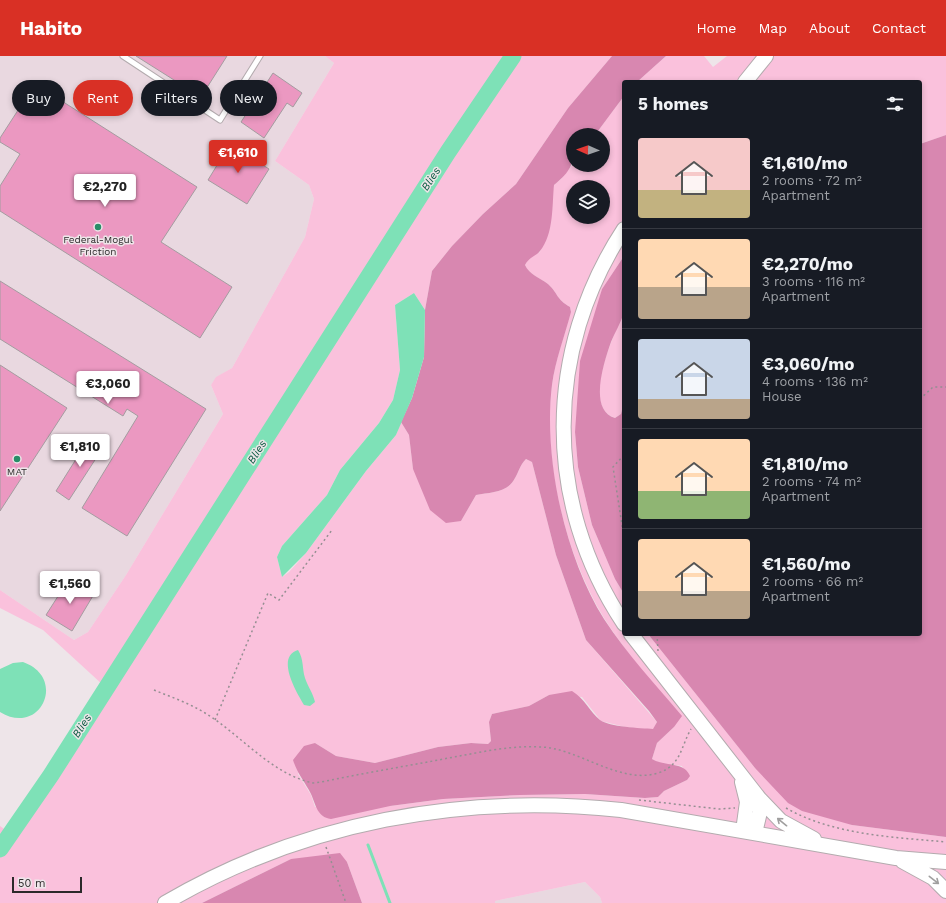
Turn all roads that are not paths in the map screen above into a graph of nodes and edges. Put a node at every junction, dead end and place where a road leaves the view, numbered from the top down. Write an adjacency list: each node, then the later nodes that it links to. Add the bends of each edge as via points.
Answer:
1 (123, 56): 2 (lane, via 220,120)
2 (260, 56)
3 (766, 56): 4 (main road)
4 (746, 80)
5 (622, 232): 6 (main road, via 598,271 575,335 564,405 563,434 569,490 580,535 600,582)
6 (622, 620)
7 (633, 636): 8 (main road, via 718,743)
8 (740, 776): 9 (main road); 10 (main road, via 747,797)
9 (760, 798): 10 (main road, via 760,812); 11 (main road, one-way to 9, via 787,826)
10 (749, 832): 11 (main road); 15 (main road, via 603,808 510,806 441,810 380,820 301,841 238,866)
11 (829, 846): 12 (main road)
12 (896, 858): 13 (main road); 14 (main road, one-way to 14, via 933,878)
13 (946, 862)
14 (946, 891)
15 (165, 903)

